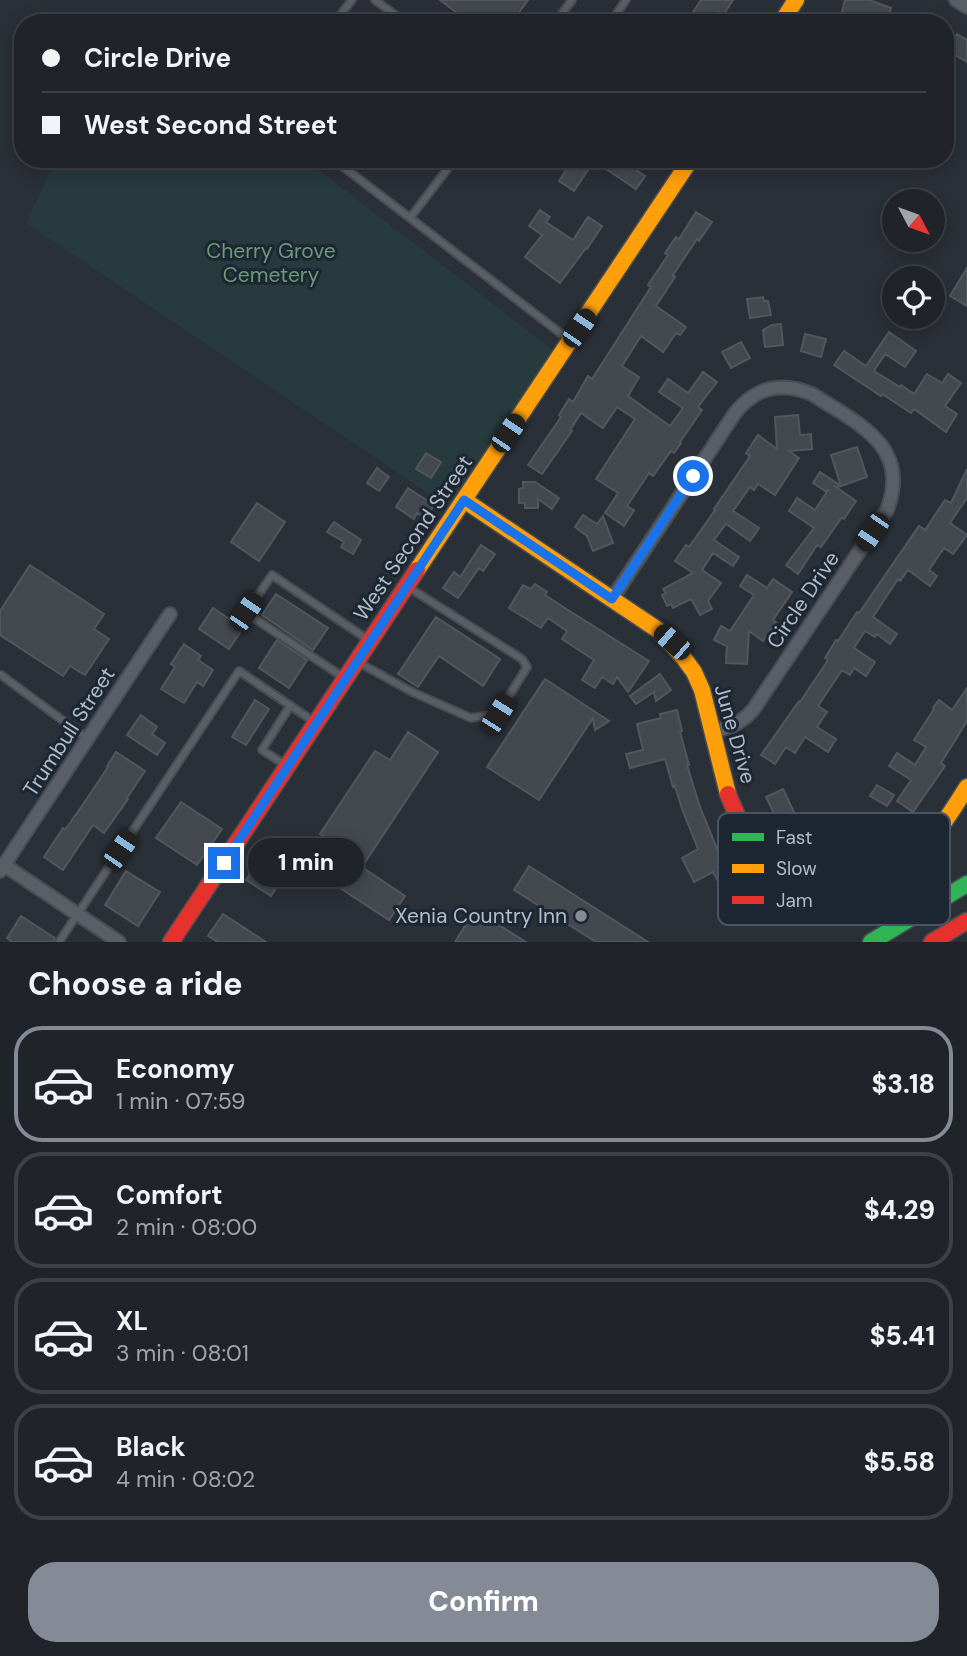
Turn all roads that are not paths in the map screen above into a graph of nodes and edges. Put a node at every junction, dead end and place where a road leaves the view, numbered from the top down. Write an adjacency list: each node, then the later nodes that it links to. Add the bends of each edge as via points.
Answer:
1 (352, 0): 5 (lane)
2 (375, 0): 6 (lane)
3 (956, 0): 4 (street)
4 (967, 7)
5 (341, 14)
6 (394, 14)
7 (345, 168): 10 (lane)
8 (448, 168): 10 (lane)
9 (685, 168): 11 (main road, West Second Street)
10 (410, 218): 11 (lane)
11 (570, 340): 12 (main road, West Second Street)
12 (464, 500): 13 (main road, West Second Street); 14 (main road, June Drive)
13 (406, 585): 16 (main road, West Second Street); 17 (lane, via 522,659 527,667 498,714 471,718)
14 (612, 599): 22 (main road, June Drive, via 658,630 683,655 703,692); 22 (street, Circle Drive, via 735,413 757,394 775,388 802,390 881,443 894,476 887,510 753,710 734,725)
15 (170, 614): 23 (street, Trumbull Street)
16 (370, 641): 17 (main road, West Second Street); 19 (lane, via 272,575 246,612)
17 (356, 661): 19 (main road, West Second Street)
18 (1, 675): 23 (lane)
19 (345, 678): 21 (main road, West Second Street)
20 (290, 706): 21 (lane); 24 (lane, via 262,750); 31 (lane, via 239,671)
21 (315, 723): 24 (main road, West Second Street)
22 (712, 731): 26 (main road, June Drive)
23 (88, 739): 28 (street, Trumbull Street)
24 (287, 766): 36 (main road, West Second Street)
25 (967, 787): 27 (main road, June Drive)
26 (737, 813)
27 (950, 813)
28 (1, 869): 31 (street)
29 (967, 884): 30 (main road)
30 (950, 894)
31 (77, 914): 34 (lane); 35 (street)
32 (967, 921): 38 (main road)
33 (899, 925): 37 (main road)
34 (58, 942)
35 (119, 942)
36 (171, 942)
37 (871, 942)
38 (932, 942)

